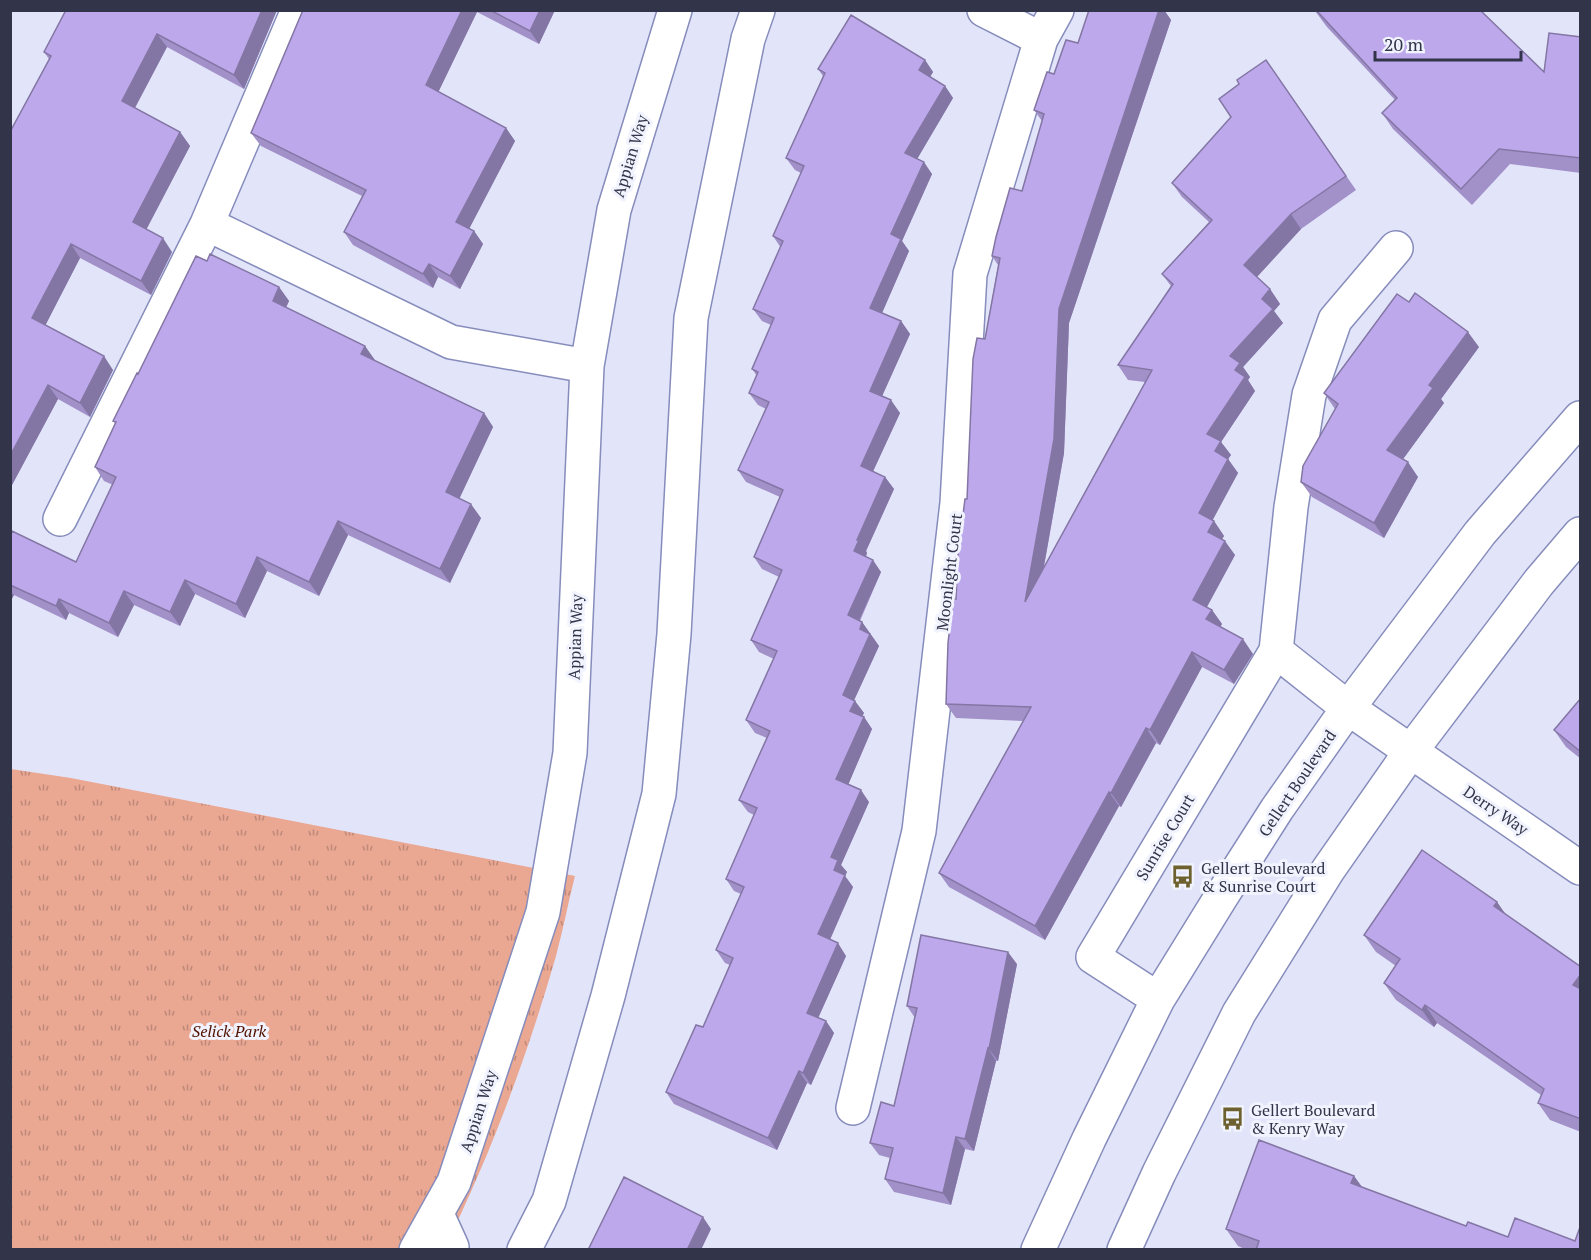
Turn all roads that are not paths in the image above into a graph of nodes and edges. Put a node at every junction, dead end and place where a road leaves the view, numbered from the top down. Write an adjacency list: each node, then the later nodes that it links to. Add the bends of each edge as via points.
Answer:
1 (298, 10): 7 (street)
2 (675, 10): 9 (street, Appian Way, via 614,210)
3 (758, 10): 22 (street, via 748,39 691,318 674,634 659,794 608,996 549,1201)
4 (984, 10): 6 (street)
5 (1057, 10): 6 (street, Moonlight Court)
6 (1041, 39): 18 (street, Moonlight Court, via 970,274 957,502 919,831)
7 (207, 224): 9 (street, via 451,342); 11 (street)
8 (1396, 248): 13 (street, Sunrise Court, via 1335,320 1309,395 1291,507)
9 (587, 366): 19 (street, Appian Way, via 570,753 543,912 454,1182)
10 (1581, 418): 14 (street, Gellert Boulevard, via 1480,533)
11 (60, 519)
12 (1581, 534): 15 (street, via 1539,582)
13 (1276, 651): 14 (street); 17 (street, Sunrise Court, via 1093,957)
14 (1348, 708): 15 (street, Derry Way); 17 (street, Gellert Boulevard, via 1278,809)
15 (1411, 751): 16 (street, Derry Way); 24 (street, via 1328,870 1239,1013 1158,1173)
16 (1581, 868)
17 (1158, 999): 23 (street, Gellert Boulevard)
18 (853, 1108)
19 (437, 1214): 20 (street, Appian Way); 21 (street)
20 (416, 1250)
21 (452, 1250)
22 (524, 1250)
23 (1038, 1250)
24 (1124, 1250)

